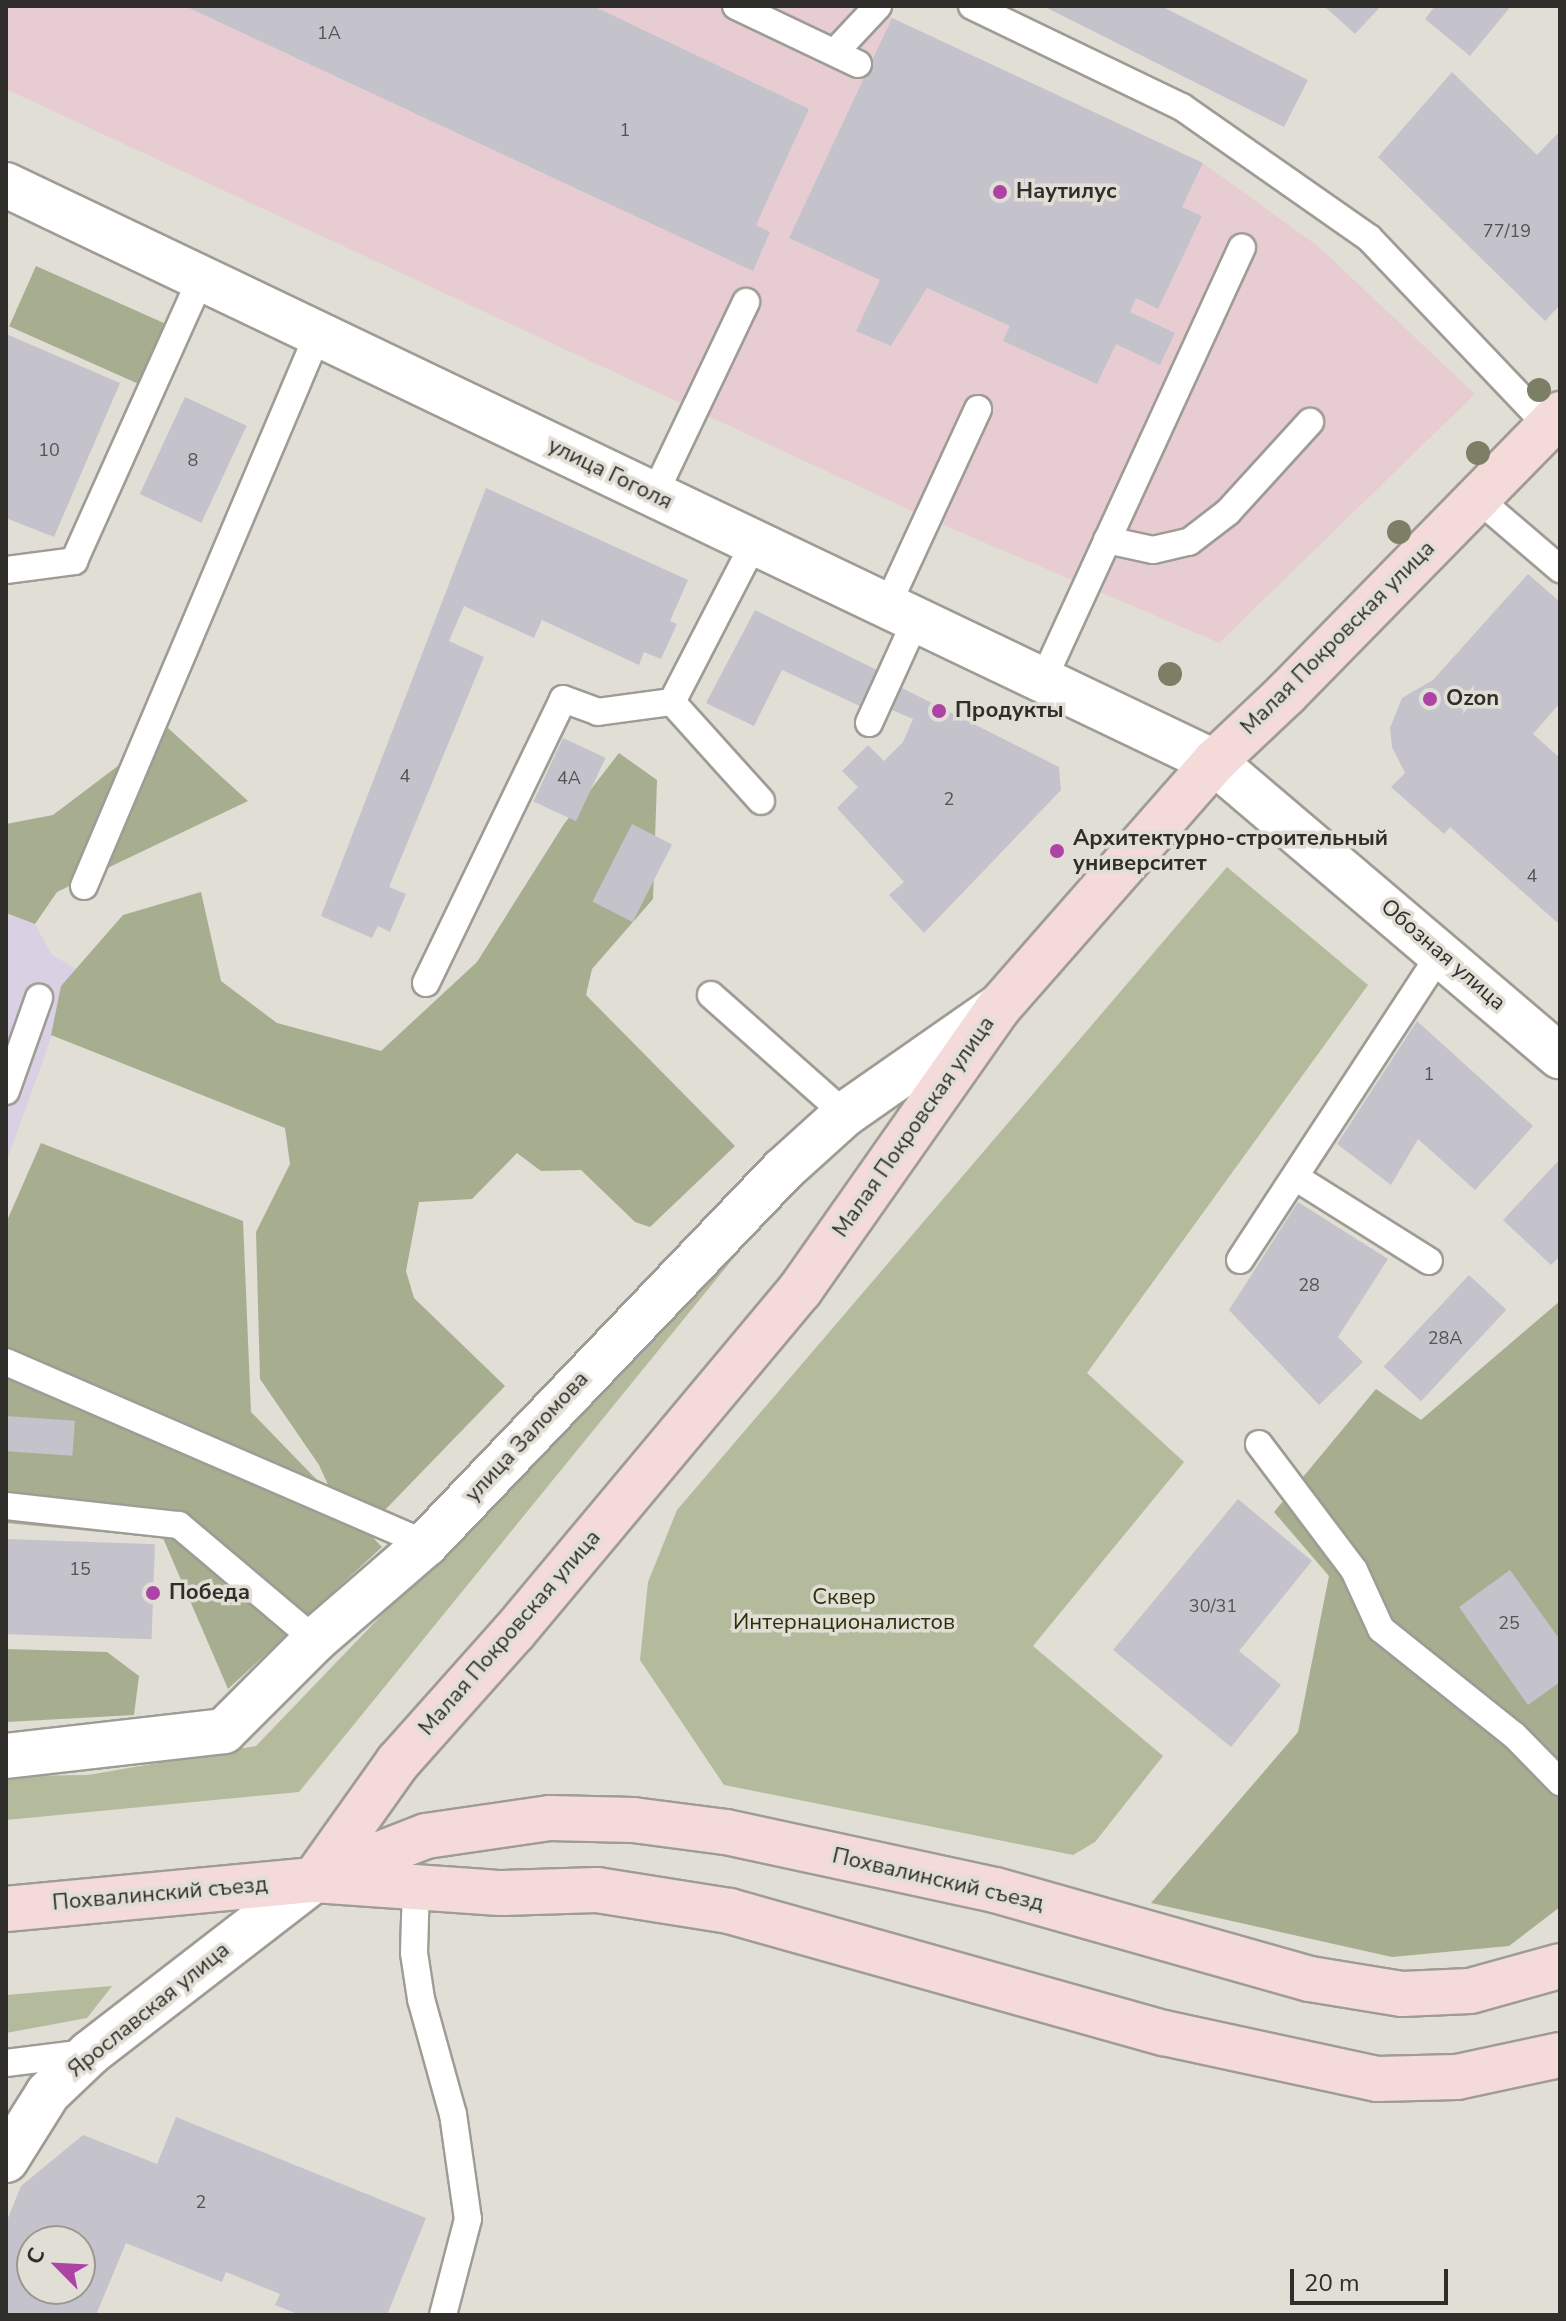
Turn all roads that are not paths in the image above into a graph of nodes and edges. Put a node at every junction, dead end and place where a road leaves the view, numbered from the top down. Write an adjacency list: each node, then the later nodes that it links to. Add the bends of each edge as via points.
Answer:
1 (736, 6): 2 (lane, via 846,58)
2 (878, 6)
3 (972, 6): 10 (lane, via 1182,107 1369,238)
4 (6, 185): 6 (street, улица Гоголя)
5 (1242, 248): 14 (lane)
6 (201, 278): 8 (street, улица Гоголя); 17 (lane, via 74,561)
7 (746, 302): 12 (lane)
8 (318, 334): 12 (street, улица Гоголя); 24 (lane)
9 (978, 409): 18 (lane)
10 (1554, 420): 13 (main road, Малая Покровская улица)
11 (1310, 422): 14 (lane, via 1228,512 1189,542 1153,550)
12 (654, 495): 15 (street, улица Гоголя)
13 (1476, 497): 16 (lane); 22 (main road, Малая Покровская улица)
14 (1107, 540): 19 (lane)
15 (754, 543): 18 (street, улица Гоголя); 20 (lane)
16 (1560, 569)
17 (6, 570)
18 (902, 613): 19 (street, улица Гоголя); 21 (lane)
19 (1043, 680): 22 (street, улица Гоголя)
20 (672, 702): 23 (lane); 26 (lane, via 598,712 563,699)
21 (869, 723)
22 (1214, 762): 25 (street, Обозная улица); 29 (main road, Малая Покровская улица)
23 (761, 801)
24 (84, 886)
25 (1441, 953): 30 (street, Обозная улица); 33 (lane)
26 (426, 983)
27 (711, 995): 32 (lane)
28 (39, 998): 31 (lane)
29 (999, 1007): 32 (street, улица Заломова); 43 (main road, Малая Покровская улица, via 800,1290 514,1632 398,1762)
30 (1560, 1056)
31 (6, 1091)
32 (845, 1114): 39 (street, улица Заломова, via 772,1181)
33 (1295, 1177): 34 (lane); 35 (lane)
34 (1240, 1260)
35 (1429, 1261)
36 (6, 1362): 39 (lane)
37 (1259, 1444): 42 (lane, via 1354,1570 1381,1629 1514,1735)
38 (6, 1506): 40 (lane, via 179,1525)
39 (426, 1544): 40 (street, улица Заломова)
40 (315, 1640): 41 (street, улица Заломова, via 224,1731)
41 (6, 1756)
42 (1560, 1782)
43 (314, 1880): 44 (main road, Похвалинский съезд); 45 (main road, Похвалинский съезд); 46 (main road, Похвалинский съезд, via 426,1836 550,1818 633,1820 726,1832 995,1890 1310,1979 1402,1994 1470,1991); 47 (street, Ярославская улица)
44 (416, 1885): 48 (main road, Похвалинский съезд, via 502,1893 597,1890 729,1911 1164,2033 1377,2079 1457,2077); 51 (lane, via 414,1953 421,1999 453,2114 468,2219)
45 (6, 1909)
46 (1560, 1966)
47 (90, 2053): 49 (lane); 50 (street, Ярославская улица, via 48,2093)
48 (1560, 2055)
49 (6, 2063)
50 (6, 2160)
51 (443, 2315)

